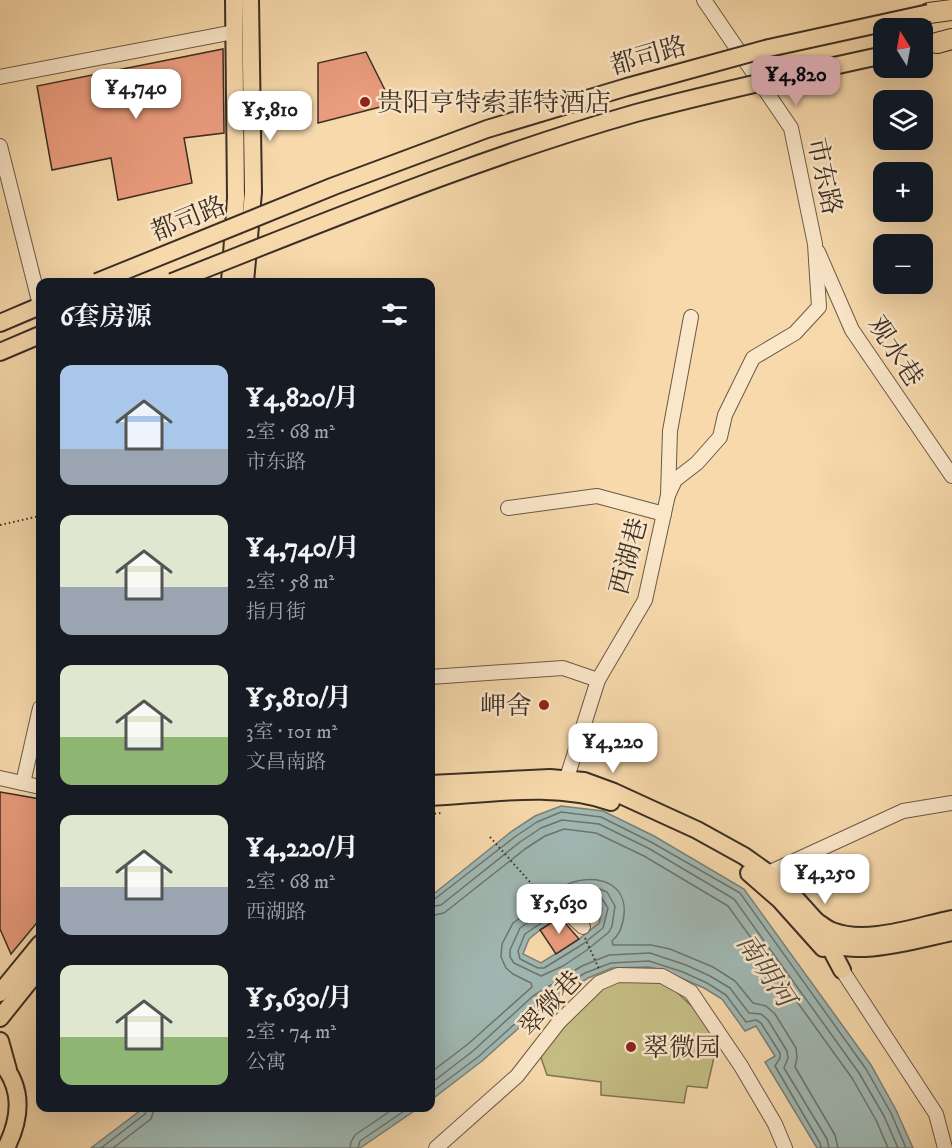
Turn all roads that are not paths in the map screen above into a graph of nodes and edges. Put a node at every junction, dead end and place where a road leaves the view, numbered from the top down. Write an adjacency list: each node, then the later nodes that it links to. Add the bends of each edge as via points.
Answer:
1 (234, 0): 6 (main road)
2 (250, 0): 15 (main road, via 253,192)
3 (704, 0): 11 (street, 市东路, via 791,128)
4 (952, 8): 5 (highway)
5 (929, 13): 12 (main road, 都司路, bridge, via 769,48 487,129)
6 (234, 32): 8 (street); 14 (main road, via 236,198)
7 (873, 57): 13 (main road, 都司路, bridge, via 775,78 613,121 479,164)
8 (0, 77)
9 (0, 146): 10 (street)
10 (2, 163): 16 (street)
11 (815, 244): 22 (street, 观水巷, via 852,330); 23 (street, via 819,307 795,333 753,358 725,415 720,437 675,480)
12 (107, 278)
13 (182, 278)
14 (230, 278)
15 (245, 278)
16 (36, 290)
17 (36, 307): 19 (main road)
18 (691, 316): 23 (street, 西湖巷, via 670,431)
19 (0, 323)
20 (36, 337): 21 (main road)
21 (0, 352)
22 (952, 476)
23 (668, 495): 25 (street, 西湖巷)
24 (508, 508): 25 (street, via 597,496)
25 (664, 514): 27 (street, 西湖巷, via 645,600)
26 (435, 677): 27 (street, via 563,668)
27 (598, 680): 33 (street, 西湖巷)
28 (36, 727): 30 (street)
29 (0, 778): 30 (street)
30 (24, 783): 32 (street)
31 (435, 784): 33 (main road, via 550,778)
32 (36, 786)
33 (565, 786): 34 (main road); 36 (main road, via 584,781 614,792 697,830); 39 (main road, via 609,801 739,866)
34 (435, 797)
35 (952, 803): 36 (street, via 903,811)
36 (768, 873): 39 (main road, via 789,891)
37 (567, 912): 40 (street)
38 (952, 919): 39 (main road, via 856,936)
39 (810, 924): 42 (main road); 44 (main road)
40 (583, 927)
41 (952, 932): 42 (main road, via 886,946 855,948)
42 (826, 942): 44 (main road)
43 (36, 949): 46 (main road)
44 (842, 970): 55 (street, via 932,1107)
45 (36, 973): 47 (main road)
46 (0, 993)
47 (0, 1018)
48 (0, 1041): 49 (main road)
49 (4, 1065): 50 (main road, via 16,1089)
50 (15, 1130): 51 (main road); 52 (main road)
51 (6, 1148)
52 (14, 1148)
53 (435, 1148): 54 (street, 翠微巷, via 517,1076 559,1022 604,978 618,975 662,976 691,992 741,1066)
54 (785, 1148)
55 (945, 1148)

